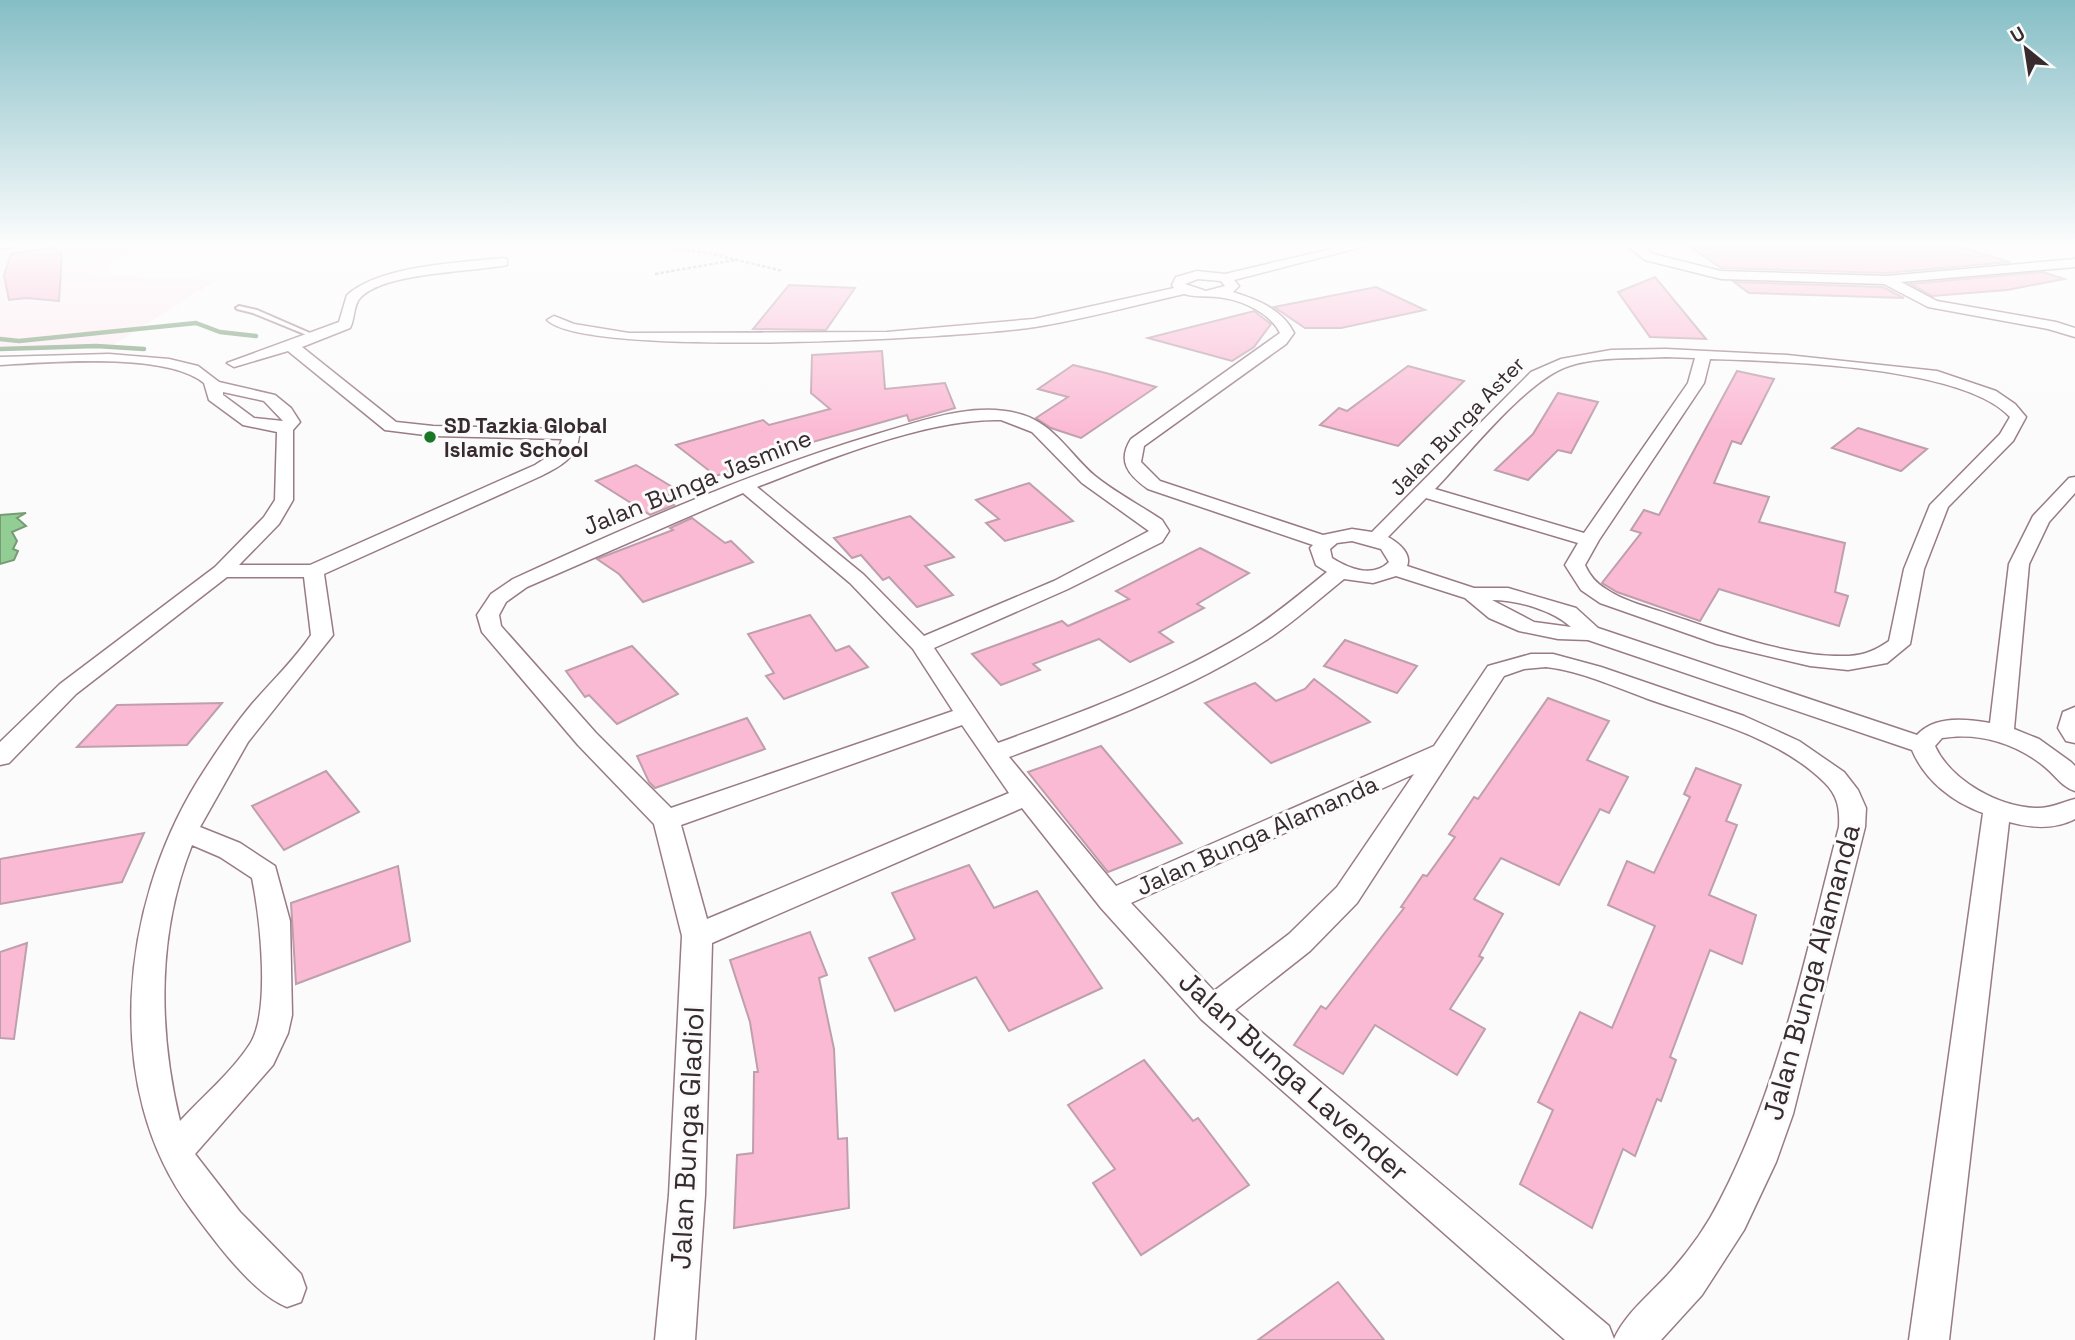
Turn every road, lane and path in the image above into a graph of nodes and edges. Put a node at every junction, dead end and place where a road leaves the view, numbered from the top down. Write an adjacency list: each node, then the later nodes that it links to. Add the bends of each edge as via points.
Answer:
1 (349, 307): 10 (street, via 345,324)
2 (1107, 307): 6 (street, via 1034,323 887,336 629,337 570,328)
3 (1258, 307): 22 (street, via 1283,323 1287,333 1281,341 1137,443 1131,463 1154,485)
4 (1947, 307): 8 (street)
5 (239, 308): 10 (lane)
6 (554, 320)
7 (2075, 320): 8 (street)
8 (2051, 325): 9 (street)
9 (2075, 333)
10 (316, 337): 11 (street)
11 (291, 346): 14 (street); 25 (street, via 391,426 572,436 565,455 542,468)
12 (1703, 356): 19 (street, Jalan Bunga Aster, via 1620,352 1553,364 1536,374); 21 (street, via 1696,383); 21 (street, via 1932,374 1975,386 2006,402 2018,417 2001,444 1939,505 1914,569 1899,644 1892,654 1877,660 1811,662 1623,606 1601,596 1579,576 1575,565)
13 (0, 361): 15 (street, via 174,364 198,371)
14 (234, 363)
15 (215, 386): 16 (street, via 215,397 249,422); 16 (street, via 264,394 278,402 292,422)
16 (285, 429): 24 (street, via 284,500 272,520)
17 (743, 484): 27 (street, Jalan Bunga Lavender, via 857,579); 27 (street, Jalan Bunga Jasmine, via 931,425 1001,415 1041,430 1088,479 1159,531 1155,538 1061,585); 40 (street, Jalan Bunga Jasmine, via 520,583 498,598 488,615 490,627 587,739)
18 (2073, 486): 30 (street, via 2040,520 2019,565)
19 (1425, 492): 20 (street, Jalan Bunga Aster); 21 (street)
20 (1376, 539): 22 (street, via 1341,536); 23 (street, via 1394,550 1399,563)
21 (1589, 540)
22 (1324, 542): 26 (street, via 1320,548 1323,561)
23 (1395, 569): 26 (street, via 1366,577); 32 (street, via 1472,594 1498,614 1529,626 1556,633 1590,633)
24 (222, 571): 25 (street); 35 (street, via 68,689)
25 (313, 571): 41 (street, via 322,635 250,722 207,788)
26 (1340, 572): 34 (street, via 1262,633 1185,677)
27 (921, 645): 28 (street, Jalan Bunga Lavender)
28 (968, 715): 34 (street, Jalan Bunga Lavender); 40 (street)
29 (2075, 715): 31 (street, via 2070,728)
30 (2001, 734): 32 (street, via 1947,728 1934,731); 36 (street, via 2048,757)
31 (2075, 735)
32 (1922, 745): 38 (street, via 1942,778)
33 (1441, 752): 42 (street, Jalan Bunga Alamanda); 44 (street, Jalan Bunga Alamanda, via 1347,895 1320,926); 49 (street, Jalan Bunga Alamanda, via 1496,671 1525,662 1551,661 1775,738 1835,779 1854,808 1818,965 1758,1162 1731,1217 1688,1281)
34 (993, 754): 37 (street, Jalan Bunga Lavender)
35 (0, 757)
36 (2075, 782)
37 (1026, 796): 42 (street, Jalan Bunga Lavender); 43 (street)
38 (1997, 808): 39 (street, via 2039,817); 50 (street)
39 (2075, 808)
40 (666, 820): 43 (street, Jalan Bunga Gladiol)
41 (186, 832): 45 (street, via 153,931 149,969 151,1068); 45 (street, via 230,850 265,873 275,921 276,1015 261,1055)
42 (1111, 901): 44 (street, Jalan Bunga Lavender)
43 (696, 936): 47 (street, Jalan Bunga Gladiol, via 687,1195)
44 (1212, 1010): 48 (street, Jalan Bunga Lavender)
45 (174, 1152): 46 (street, via 236,1238)
46 (287, 1288)
47 (675, 1340)
48 (1595, 1340)
49 (1634, 1340)
50 (1929, 1340)

